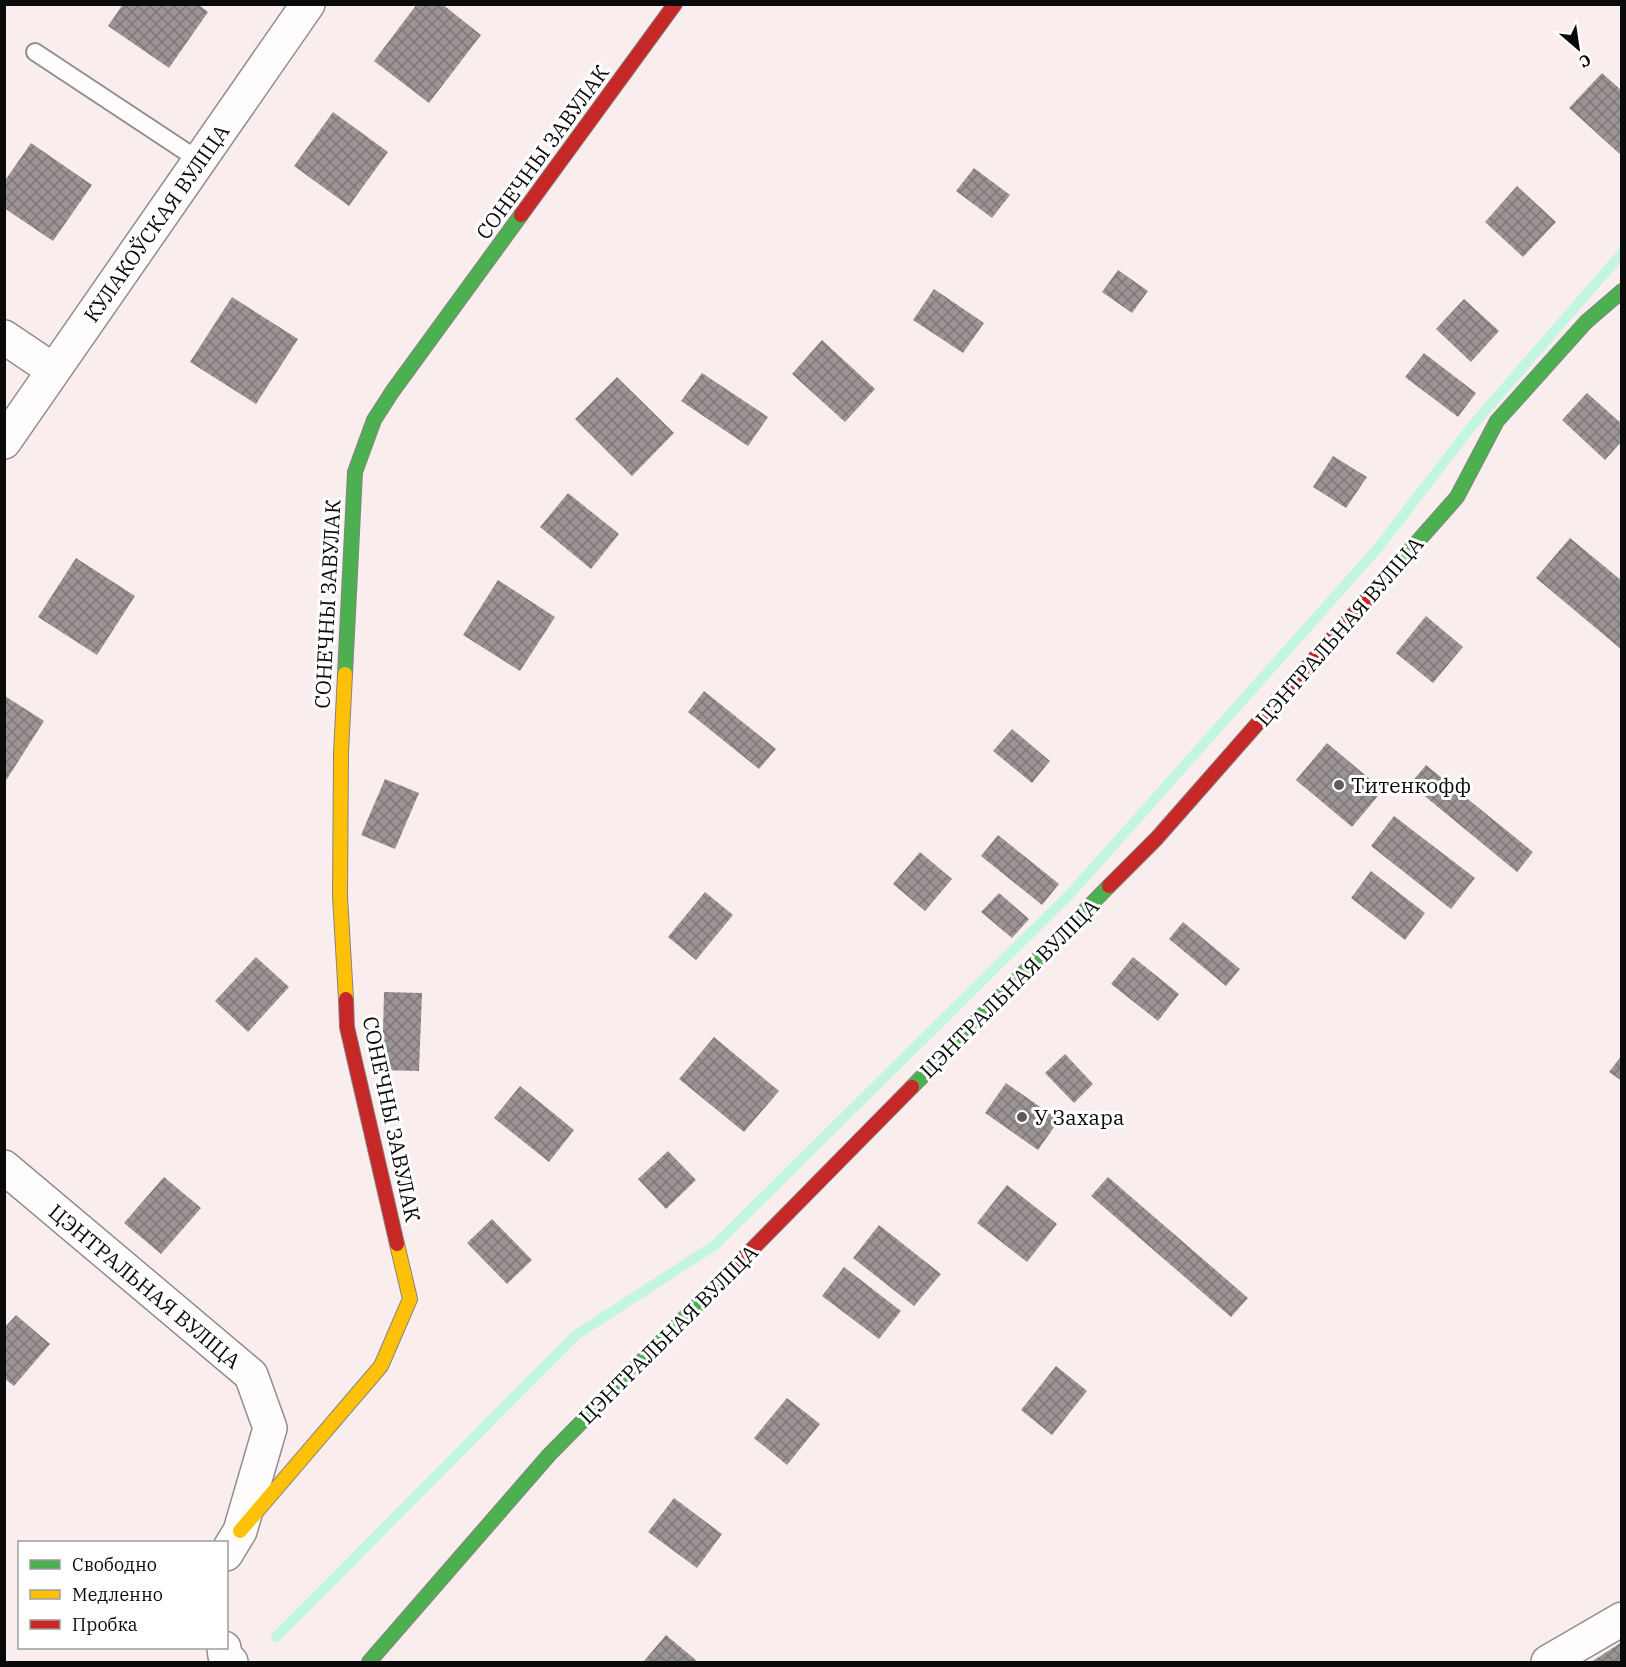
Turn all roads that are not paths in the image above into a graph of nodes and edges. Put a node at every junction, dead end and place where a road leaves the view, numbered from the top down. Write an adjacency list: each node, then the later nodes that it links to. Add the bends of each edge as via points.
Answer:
1 (308, 4): 4 (street, КУЛАКОЎСКАЯ ВУЛІЦА)
2 (675, 4): 10 (street, СОНЕЧНЫ ЗАВУЛАК, via 392,392 374,420 355,472 340,753 340,896 347,1027 410,1299 381,1366)
3 (35, 52): 4 (lane)
4 (200, 161): 7 (street, КУЛАКОЎСКАЯ ВУЛІЦА)
5 (1622, 291): 14 (street, ЦЭНТРАЛЬНАЯ ВУЛІЦА, via 1586,322 1497,421 1457,497 1157,838 549,1455)
6 (4, 337): 7 (street)
7 (53, 370): 8 (street, КУЛАКОЎСКАЯ ВУЛІЦА)
8 (4, 442)
9 (4, 1167): 10 (street, ЦЭНТРАЛЬНАЯ ВУЛІЦА, via 251,1375 270,1428)
10 (233, 1543)
11 (1622, 1619): 15 (street)
12 (224, 1649): 13 (street)
13 (231, 1662)
14 (369, 1662)
15 (1548, 1662)

